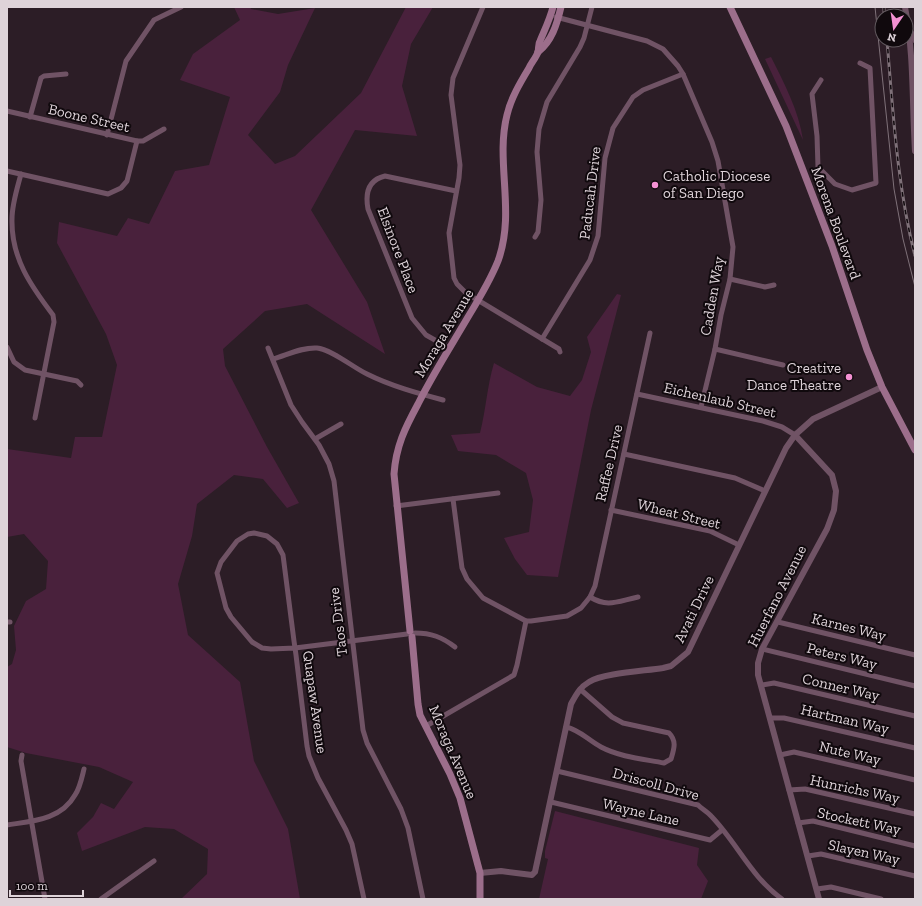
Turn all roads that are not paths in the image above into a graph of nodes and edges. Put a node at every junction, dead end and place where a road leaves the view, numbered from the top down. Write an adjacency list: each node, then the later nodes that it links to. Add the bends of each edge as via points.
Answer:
1 (181, 7): 18 (street, via 154,20 126,61)
2 (483, 7): 23 (street, via 453,78 451,95 460,165)
3 (553, 7): 7 (main road, Moraga Avenue)
4 (561, 7): 7 (main road, Moraga Avenue)
5 (592, 7): 8 (street)
6 (730, 7): 39 (main road, Morena Boulevard, via 789,133)
7 (555, 16): 8 (street, Cadden Way); 27 (main road, Moraga Avenue, via 551,37 546,46 538,52 514,95 507,114 504,129 506,223 498,261)
8 (587, 25): 12 (street, Cadden Way, via 647,41 663,49); 24 (street, via 580,47 547,102 539,129 537,152 541,200 538,232)
9 (911, 48): 13 (street)
10 (860, 63): 14 (street, via 870,68 876,183 852,190 835,184 818,167 812,94)
11 (66, 74): 16 (street, via 41,78)
12 (683, 74): 25 (street, Cadden Way, via 718,161 732,238); 29 (street, Paducah Drive, via 643,90 633,97 613,128 605,158 595,247 590,260)
13 (914, 74): 20 (street)
14 (821, 80)
15 (7, 111): 16 (street, Boone Street)
16 (30, 116): 18 (street, Boone Street)
17 (164, 129): 19 (street, Boone Street, via 143,141)
18 (108, 135): 19 (street, Boone Street)
19 (137, 141): 22 (street, via 127,181 121,188 108,194)
20 (915, 151)
21 (7, 171): 22 (street)
22 (21, 174): 37 (street, via 13,207 13,238 28,281 53,316 54,322)
23 (456, 191): 27 (street, via 449,233 454,278 466,293); 32 (street, Elsinore Place, via 385,176 372,182 367,194 368,209 412,318 426,335)
24 (534, 237)
25 (730, 279): 26 (street, via 765,287); 33 (street, Cadden Way)
26 (774, 285)
27 (478, 300): 29 (street); 32 (main road, Moraga Avenue)
28 (650, 333): 41 (street, Raffee Drive)
29 (542, 339): 34 (street)
30 (7, 347): 37 (street, via 14,362 21,368)
31 (268, 348): 35 (street, Taos Drive)
32 (449, 348): 40 (main road, Moraga Avenue)
33 (715, 349): 36 (street); 43 (street, Cadden Way)
34 (560, 352)
35 (273, 359): 40 (street, via 306,349 319,348 365,374); 47 (street, Taos Drive, via 292,405)
36 (783, 365)
37 (43, 374): 38 (street, via 77,381); 44 (street)
38 (81, 385)
39 (882, 387): 46 (street, Avati Drive, via 813,419); 48 (main road, Morena Boulevard)
40 (423, 394): 42 (street); 53 (main road, Moraga Avenue, via 402,434 398,448 394,474)
41 (637, 394): 43 (street, Eichenlaub Street); 49 (street, Raffee Drive)
42 (443, 400)
43 (701, 408): 46 (street, Eichenlaub Street, via 763,421 782,427)
44 (36, 418)
45 (341, 424): 47 (street)
46 (795, 435): 50 (street, Avati Drive); 59 (street, Huerfano Avenue, via 832,475 836,491 834,510 827,529)
47 (315, 439): 61 (street, Taos Drive, via 329,464 334,481)
48 (915, 450)
49 (624, 454): 50 (street, via 735,478); 54 (street, Raffee Drive)
50 (765, 491): 55 (street, Avati Drive)
51 (498, 493): 52 (street)
52 (453, 499): 53 (street); 58 (street, via 462,568 467,579 483,598)
53 (396, 506): 60 (main road, Moraga Avenue)
54 (611, 510): 55 (street, Wheat Street, via 710,531); 56 (street, Raffee Drive, via 595,586)
55 (739, 544): 68 (street, Avati Drive, via 691,648 679,661 663,668 598,677)
56 (590, 597): 57 (street, via 607,604); 58 (street, via 581,608 567,616)
57 (638, 597)
58 (526, 621): 71 (street, via 514,675)
59 (778, 622): 64 (street, Huerfano Avenue); 65 (street, Karnes Way)
60 (411, 634): 61 (street); 62 (street, via 435,635); 71 (main road, Moraga Avenue, via 418,704)
61 (353, 641): 63 (street); 95 (street, Taos Drive, via 363,730 408,828)
62 (455, 646)
63 (295, 648): 63 (street, Quapaw Avenue, via 262,648 252,642 226,608 217,574 221,562 237,540 248,534 267,536 277,544 283,555); 94 (street, Quapaw Avenue, via 309,756 352,844)
64 (762, 649): 66 (street, Huerfano Avenue, via 758,663 758,675); 67 (street, Peters Way)
65 (915, 655)
66 (762, 686): 69 (street, Conner Way, via 774,683); 70 (street, Huerfano Avenue)
67 (915, 686)
68 (580, 690): 72 (street, Avati Drive, via 571,704); 72 (street, via 623,723 669,733 675,745 671,759 664,763 621,754 601,747 582,733)
69 (915, 716)
70 (770, 718): 73 (street, Hartman Way, via 784,718); 75 (street, Huerfano Avenue)
71 (426, 726): 89 (main road, Moraga Avenue, via 460,798)
72 (566, 727): 77 (street, Avati Drive)
73 (915, 748)
74 (22, 754): 82 (street, via 21,761)
75 (780, 756): 78 (street, Nute Way, via 794,752); 79 (street, Huerfano Avenue)
76 (84, 769): 82 (street, via 76,795 67,806 48,818)
77 (557, 771): 80 (street, Avati Drive); 85 (street, Driscoll Drive, via 698,805 712,816)
78 (915, 780)
79 (790, 790): 81 (street, Hunrichs Way, via 805,789); 83 (street, Huerfano Avenue)
80 (551, 802): 85 (street, Wayne Lane, via 710,840); 89 (street, Avati Drive, via 535,872 532,875 500,871)
81 (915, 814)
82 (32, 821): 84 (street); 92 (street)
83 (798, 823): 86 (street, Stockett Way, via 813,821); 87 (street, Huerfano Avenue)
84 (7, 825)
85 (722, 830): 97 (street, Driscoll Drive, via 762,881)
86 (915, 846)
87 (808, 856): 90 (street, Slayen Way, via 822,854); 91 (street, Huerfano Avenue)
88 (154, 861): 93 (street)
89 (480, 873): 96 (main road, Moraga Avenue)
90 (915, 876)
91 (817, 889): 98 (street, Huerfano Avenue); 99 (street, via 831,887)
92 (46, 899)
93 (101, 899)
94 (364, 899)
95 (423, 899)
96 (480, 899)
97 (782, 899)
98 (819, 899)
99 (881, 899)

